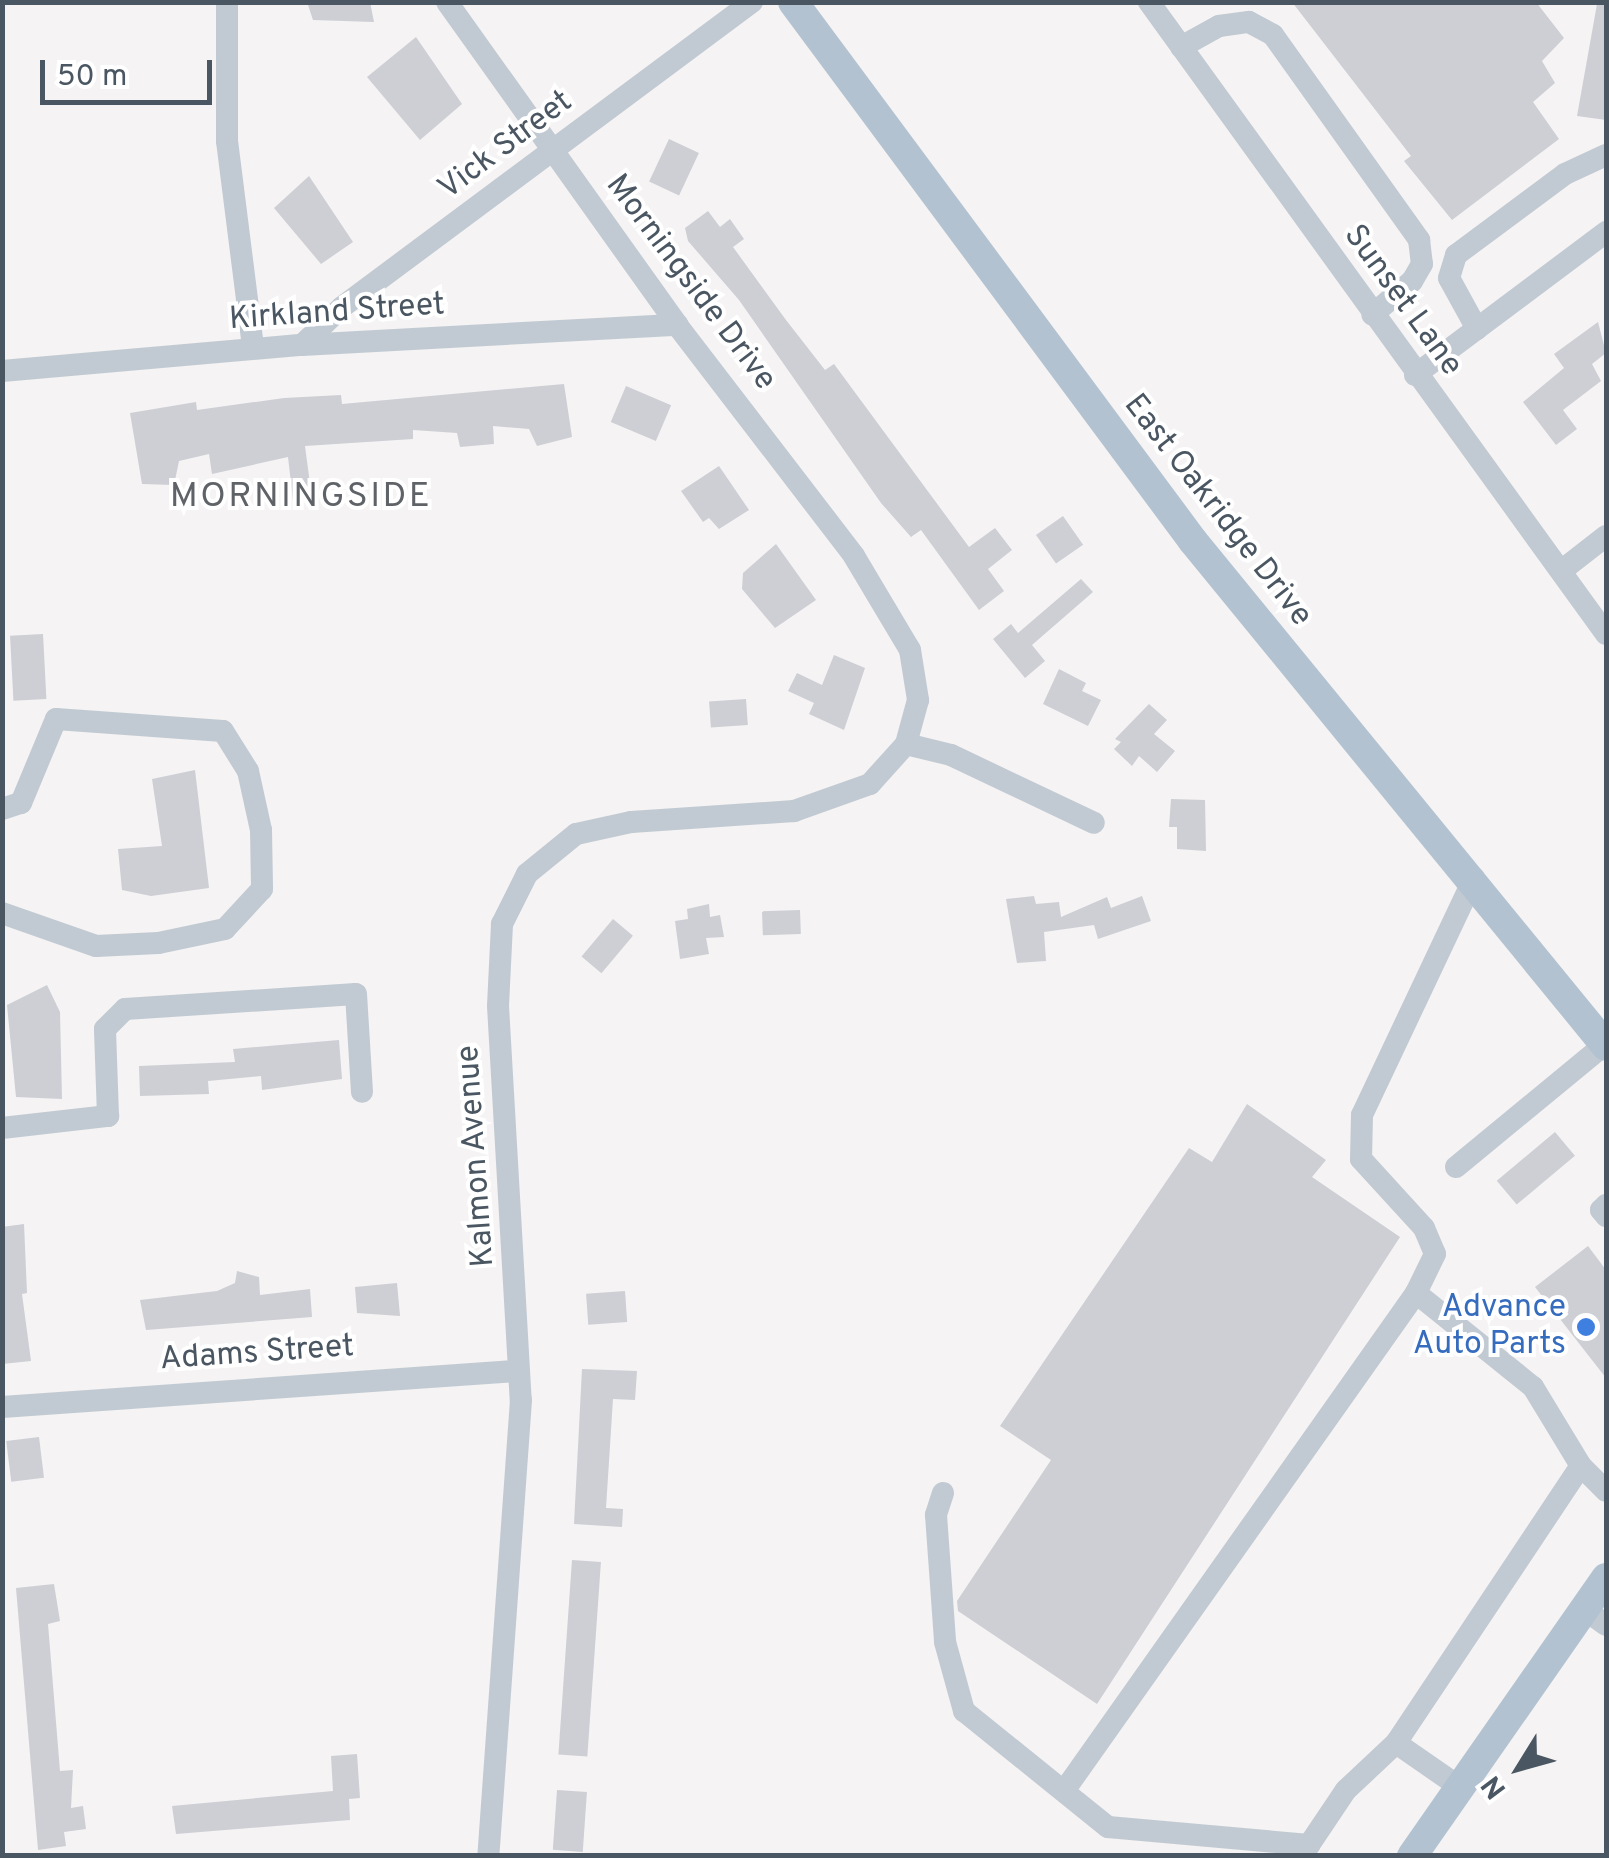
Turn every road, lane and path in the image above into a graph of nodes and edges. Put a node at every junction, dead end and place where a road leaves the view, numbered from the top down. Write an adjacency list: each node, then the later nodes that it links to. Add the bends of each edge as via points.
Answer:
1 (226, 2): 14 (street, via 228,141)
2 (447, 2): 7 (street, Morningside Drive)
3 (752, 2): 7 (street, Vick Street)
4 (794, 2): 23 (main road, East Oakridge Drive, via 1193,541 1334,719)
5 (1149, 2): 6 (street, Sunset Lane)
6 (1181, 48): 10 (street, Sunset Lane); 10 (street, via 1219,26 1249,22 1273,34 1420,240 1422,264 1412,281)
7 (556, 150): 11 (street, Morningside Drive); 13 (street, Vick Street, via 342,307)
8 (1606, 154): 12 (street, via 1565,174 1456,255 1449,278)
9 (1606, 232): 12 (street)
10 (1372, 315): 16 (street, Sunset Lane)
11 (676, 324): 13 (street, Kirkland Street); 20 (street, Morningside Drive, via 854,556 881,602 915,671 918,700)
12 (1476, 329): 16 (street)
13 (302, 345): 14 (street, Kirkland Street)
14 (253, 348): 15 (street, Kirkland Street)
15 (2, 371)
16 (1415, 375): 18 (street, Sunset Lane)
17 (1606, 536): 18 (street)
18 (1561, 571): 19 (street, Sunset Lane)
19 (1606, 634)
20 (906, 744): 22 (street, via 951,754); 32 (street, Kalmon Avenue, via 887,770 842,798 794,811 612,825 567,838 527,874 502,924 498,1006 521,1328)
21 (2, 809): 24 (street, via 21,803 56,719 223,731 248,771 261,830 262,889 225,929 158,943 96,946)
22 (1094, 823)
23 (1474, 878): 25 (main road, East Oakridge Drive); 31 (street, via 1362,1115 1361,1159 1424,1228 1436,1254)
24 (2, 913)
25 (1606, 1045): 28 (street)
26 (362, 1092): 27 (street, via 356,994 126,1009 104,1029 108,1116)
27 (2, 1128)
28 (1456, 1168)
29 (1606, 1205): 30 (street)
30 (1606, 1216)
31 (1416, 1293): 34 (street, via 1533,1387); 41 (street)
32 (516, 1370): 33 (street, Adams Street); 42 (street, Kalmon Avenue, via 516,1474)
33 (2, 1407)
34 (1581, 1466): 35 (street); 39 (street)
35 (1606, 1490)
36 (943, 1493): 41 (street, via 936,1515 945,1642 964,1711)
37 (1606, 1578): 38 (main road)
38 (1595, 1617): 40 (main road)
39 (1396, 1743): 40 (street); 41 (street, via 1346,1790 1310,1846 1108,1827)
40 (1461, 1788): 43 (main road)
41 (1064, 1791)
42 (488, 1856)
43 (1412, 1856)

